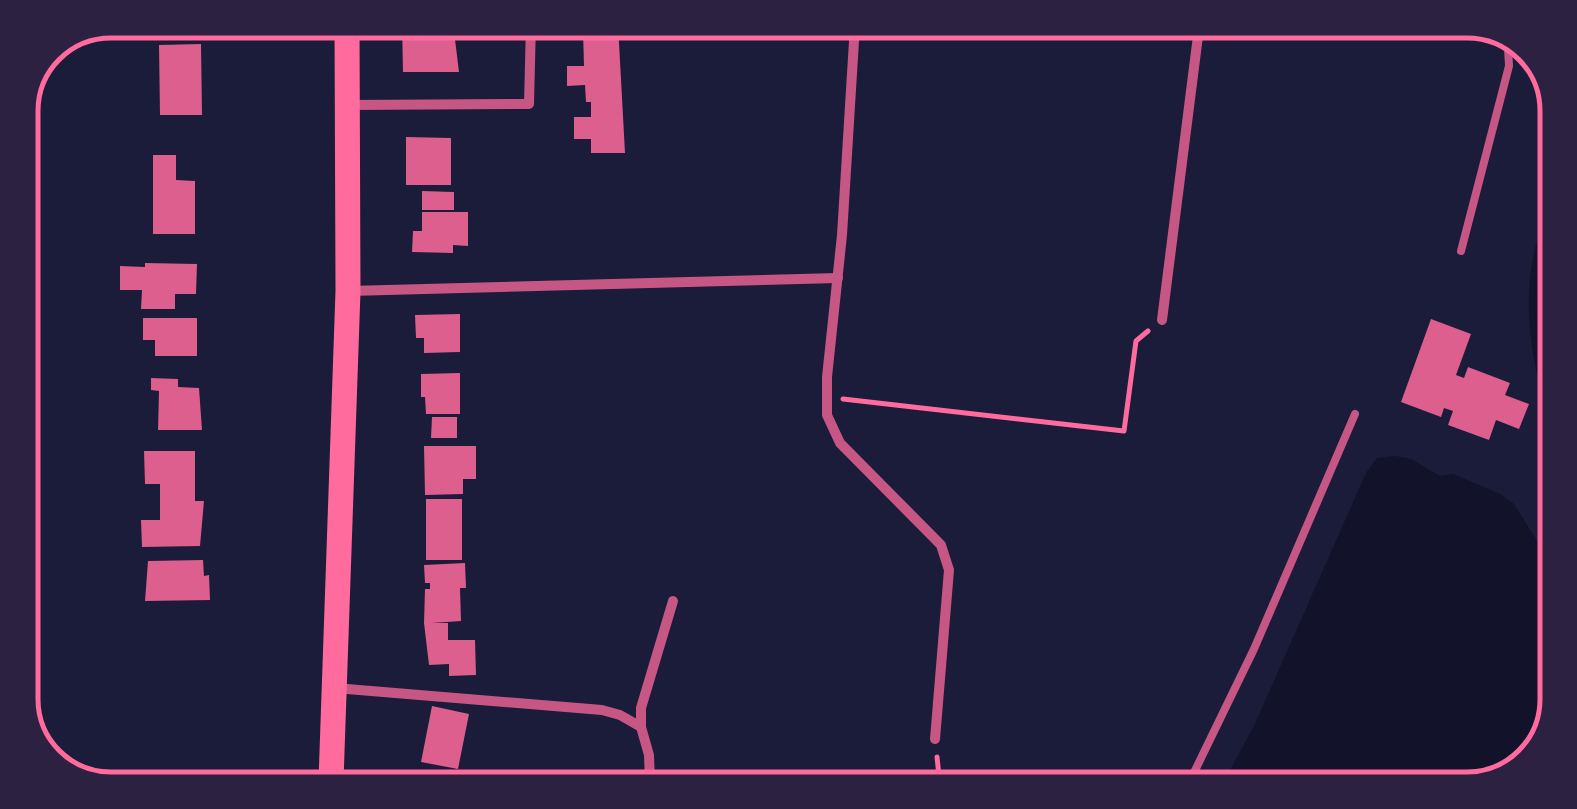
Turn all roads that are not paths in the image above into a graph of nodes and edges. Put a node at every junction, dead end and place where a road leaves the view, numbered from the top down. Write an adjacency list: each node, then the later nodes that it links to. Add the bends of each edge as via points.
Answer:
1 (854, 37): 8 (street)
2 (1198, 37): 10 (street)
3 (347, 38): 6 (main road)
4 (532, 38): 6 (street, via 530,104)
5 (1508, 51): 7 (lane)
6 (349, 105): 9 (main road)
7 (1461, 251)
8 (838, 278): 9 (street); 15 (street, via 827,415 840,443 941,544 947,558)
9 (348, 291): 13 (main road)
10 (1162, 320)
11 (1355, 414): 18 (lane)
12 (673, 601): 14 (street)
13 (332, 688): 14 (street, via 602,710); 16 (main road)
14 (642, 728): 17 (street)
15 (935, 739)
16 (331, 772)
17 (650, 772)
18 (1194, 772)

